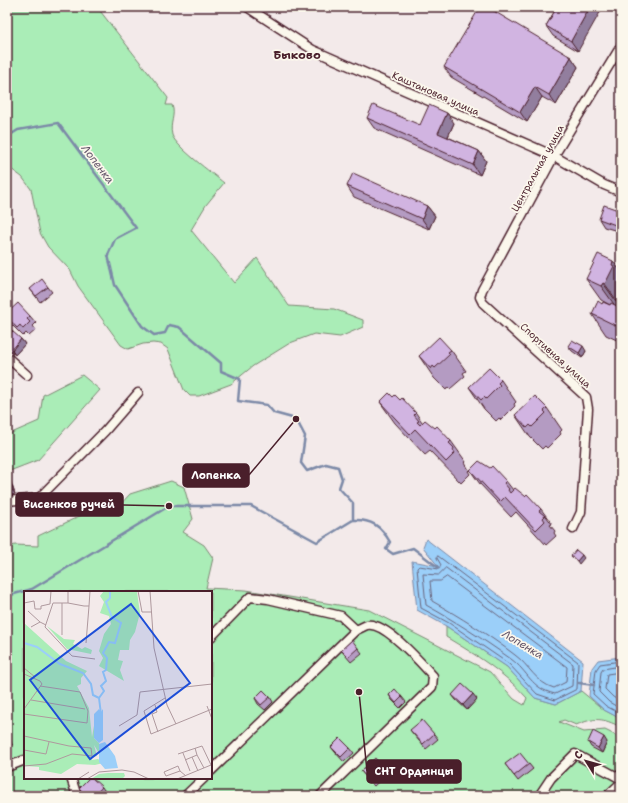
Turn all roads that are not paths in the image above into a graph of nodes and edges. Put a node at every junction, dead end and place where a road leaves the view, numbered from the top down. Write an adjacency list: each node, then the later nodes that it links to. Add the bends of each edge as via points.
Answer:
1 (247, 7): 3 (street, Каштановая улица, via 313,50)
2 (621, 46): 3 (street, Центральная улица)
3 (554, 156): 4 (street, Каштановая улица); 5 (street, Центральная улица, via 482,290 480,297)
4 (621, 192)
5 (483, 303): 10 (street, Спортивная улица, via 586,397 588,409 581,512)
6 (7, 357): 7 (street)
7 (26, 375)
8 (138, 393): 9 (street, via 105,431 39,498)
9 (7, 501)
10 (573, 530)
11 (356, 630): 12 (street, via 341,616 268,598 250,597); 15 (street); 22 (street, via 368,624 380,627 402,643 433,676 432,687)
12 (212, 636)
13 (24, 760): 14 (street)
14 (7, 767)
15 (212, 770)
16 (71, 779): 20 (street)
17 (203, 779): 21 (street)
18 (621, 779): 23 (street, via 575,754 551,778)
19 (621, 783): 24 (street)
20 (77, 796)
21 (185, 796)
22 (320, 796)
23 (539, 796)
24 (606, 796)

